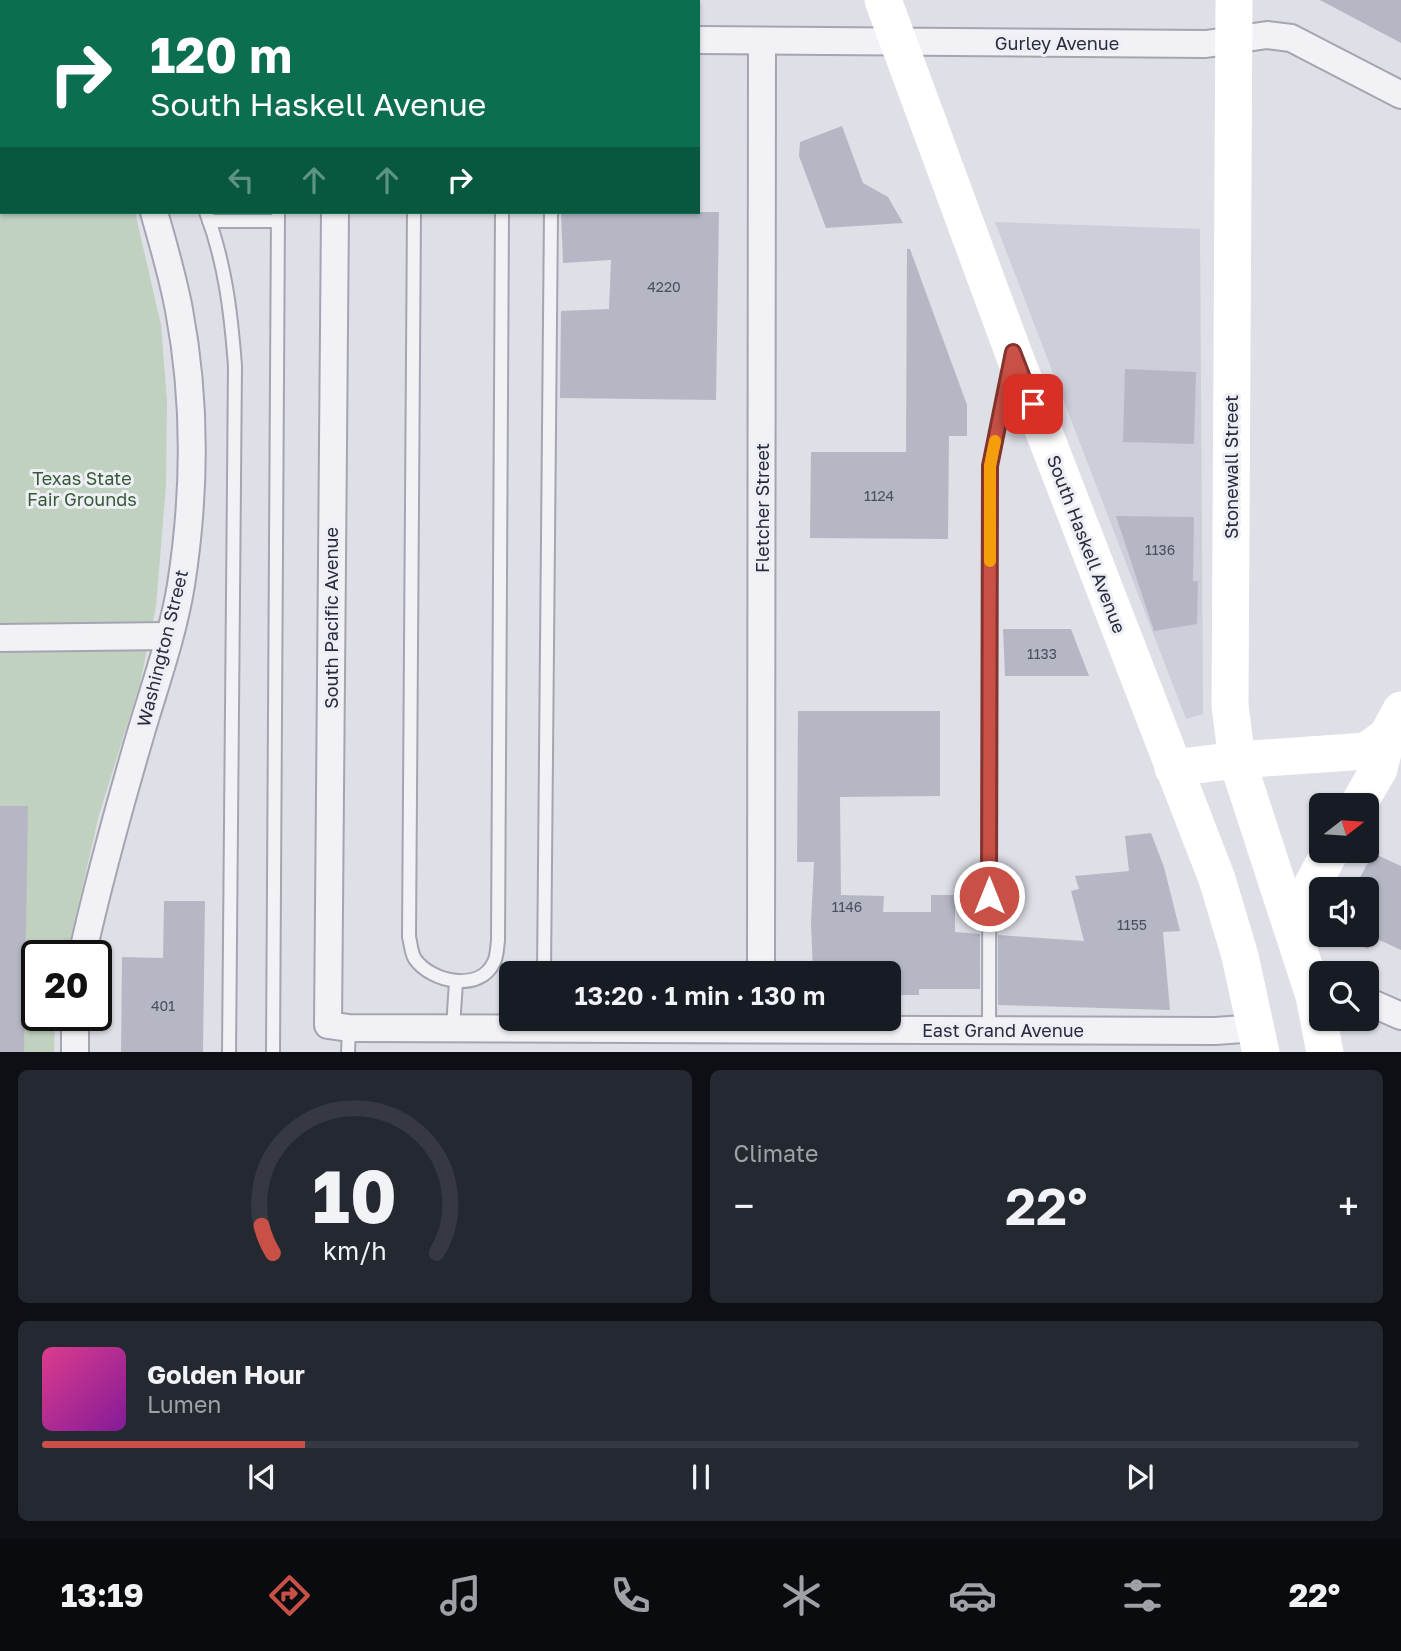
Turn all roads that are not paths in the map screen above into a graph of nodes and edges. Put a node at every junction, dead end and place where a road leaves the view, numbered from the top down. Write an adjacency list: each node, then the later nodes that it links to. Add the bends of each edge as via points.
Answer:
1 (883, 0): 7 (main road, South Haskell Avenue)
2 (1234, 0): 5 (main road, Stonewall Street)
3 (1252, 0): 5 (street)
4 (700, 40): 6 (street, Gurley Avenue)
5 (1234, 40): 7 (street, Gurley Avenue, via 1206,44); 8 (street, Gurley Avenue, via 1267,35 1291,38); 20 (main road, Stonewall Street, via 1230,706)
6 (762, 42): 7 (street, Gurley Avenue); 27 (street, Fletcher Street)
7 (899, 42): 16 (main road, South Haskell Avenue)
8 (1401, 95)
9 (155, 214): 17 (street, Washington Street, via 179,311 189,394 189,526)
10 (335, 214): 37 (street, South Pacific Avenue)
11 (414, 214): 29 (lane, via 410,937 413,957 429,974)
12 (502, 214): 29 (lane, via 498,941 494,963 479,978)
13 (551, 214): 26 (lane)
14 (207, 216): 15 (lane); 41 (lane, via 231,310 235,366)
15 (278, 216): 42 (lane)
16 (1013, 352): 21 (main road, South Haskell Avenue); 38 (lane, via 990,466)
17 (169, 636): 18 (street); 25 (street, Washington Street, via 109,841)
18 (0, 638)
19 (1394, 723): 20 (main road, via 1366,751); 22 (main road)
20 (1237, 760): 21 (main road); 24 (main road, Stonewall Street)
21 (1173, 768): 39 (main road, South Haskell Avenue, via 1217,879)
22 (1365, 793)
23 (1324, 863): 24 (main road)
24 (1291, 925): 28 (main road)
25 (86, 940)
26 (544, 961)
27 (761, 961)
28 (1309, 973)
29 (456, 982): 33 (lane)
30 (1379, 1006): 31 (street)
31 (1401, 1016)
32 (499, 1025): 33 (street, East Grand Avenue)
33 (453, 1027): 37 (street, East Grand Avenue)
34 (75, 1031): 40 (street)
35 (868, 1031): 38 (street, East Grand Avenue)
36 (1322, 1031): 43 (main road)
37 (342, 1035)
38 (974, 1038): 39 (street, East Grand Avenue, via 1215,1031)
39 (1259, 1040)
40 (75, 1052)
41 (229, 1052)
42 (273, 1052)
43 (1325, 1052)

